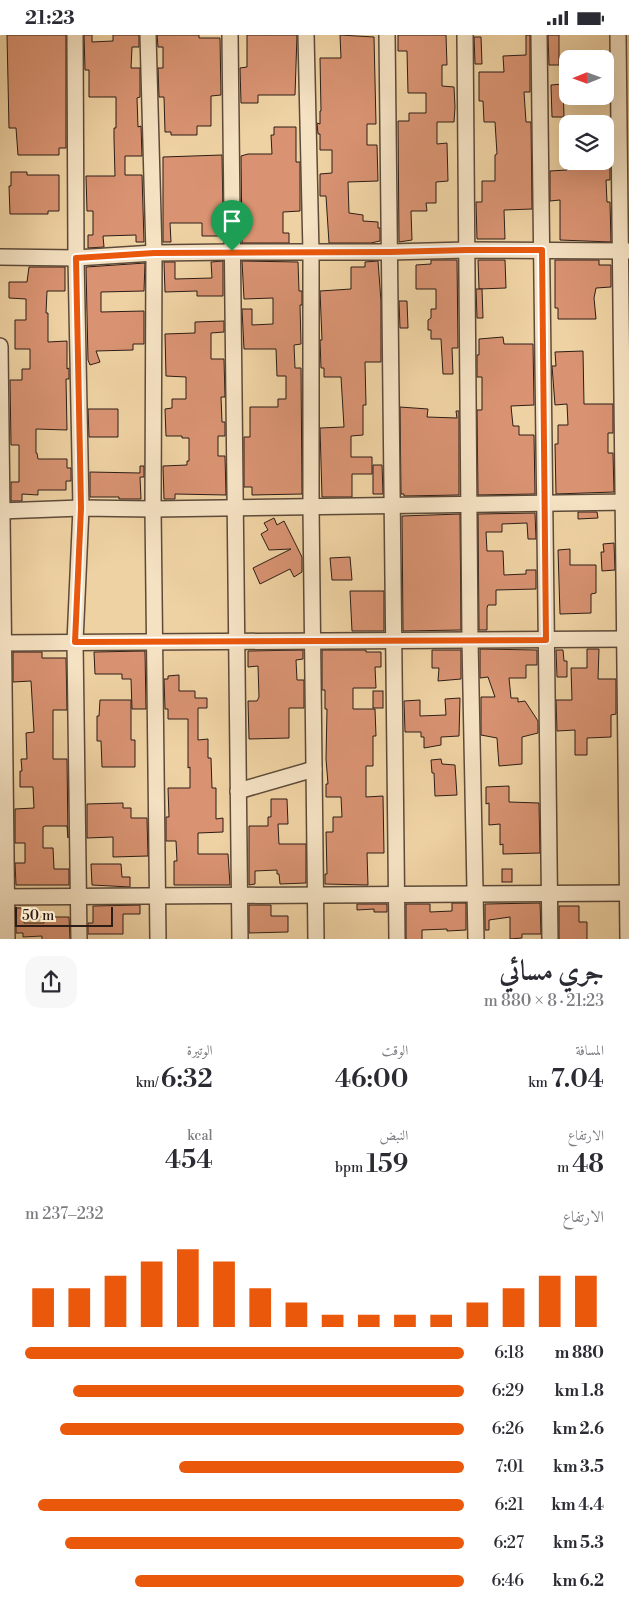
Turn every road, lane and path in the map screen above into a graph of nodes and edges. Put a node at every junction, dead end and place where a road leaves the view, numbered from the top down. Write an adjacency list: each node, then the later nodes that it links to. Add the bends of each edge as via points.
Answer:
1 (76, 35): 17 (street)
2 (148, 35): 15 (street)
3 (230, 35): 11 (street)
4 (306, 35): 13 (street)
5 (387, 35): 14 (street)
6 (465, 35): 9 (street)
7 (539, 35): 10 (street)
8 (618, 35): 12 (street)
9 (467, 250): 10 (street); 14 (street); 21 (street)
10 (542, 250): 12 (street); 20 (street)
11 (232, 251): 13 (street); 15 (street); 25 (street)
12 (625, 251): 19 (street)
13 (311, 252): 14 (street); 23 (street)
14 (390, 252): 22 (street)
15 (154, 253): 17 (street); 26 (street)
16 (0, 257): 17 (street)
17 (76, 258): 24 (street)
18 (0, 346): 27 (street)
19 (627, 503): 20 (street); 28 (street)
20 (545, 504): 21 (street); 31 (street)
21 (469, 505): 22 (street); 30 (street)
22 (393, 506): 23 (street); 29 (street)
23 (311, 507): 25 (street); 33 (street)
24 (81, 508): 26 (street); 27 (street); 34 (street)
25 (235, 508): 26 (street); 32 (street)
26 (153, 509): 35 (street)
27 (1, 511): 36 (street)
28 (627, 639): 31 (street); 40 (street)
29 (394, 640): 30 (street); 33 (street); 41 (street)
30 (470, 640): 31 (street); 42 (street)
31 (546, 640): 39 (street)
32 (237, 641): 33 (street); 35 (street); 38 (street)
33 (312, 641): 37 (street)
34 (75, 642): 35 (street); 36 (street); 47 (street)
35 (154, 642): 45 (street)
36 (2, 643): 46 (street)
37 (314, 769): 38 (street); 44 (street)
38 (238, 791): 43 (street)
39 (549, 893): 40 (street); 42 (street); 55 (street)
40 (628, 893): 56 (street)
41 (398, 894): 42 (street); 44 (street); 53 (street)
42 (475, 894): 54 (street)
43 (240, 895): 44 (street); 45 (street); 51 (street)
44 (315, 895): 52 (street)
45 (157, 896): 47 (street); 50 (street)
46 (3, 897): 47 (street); 48 (street)
47 (78, 897): 49 (street)
48 (7, 939)
49 (79, 939)
50 (158, 939)
51 (240, 939)
52 (316, 939)
53 (397, 939)
54 (476, 939)
55 (550, 939)
56 (628, 939)

